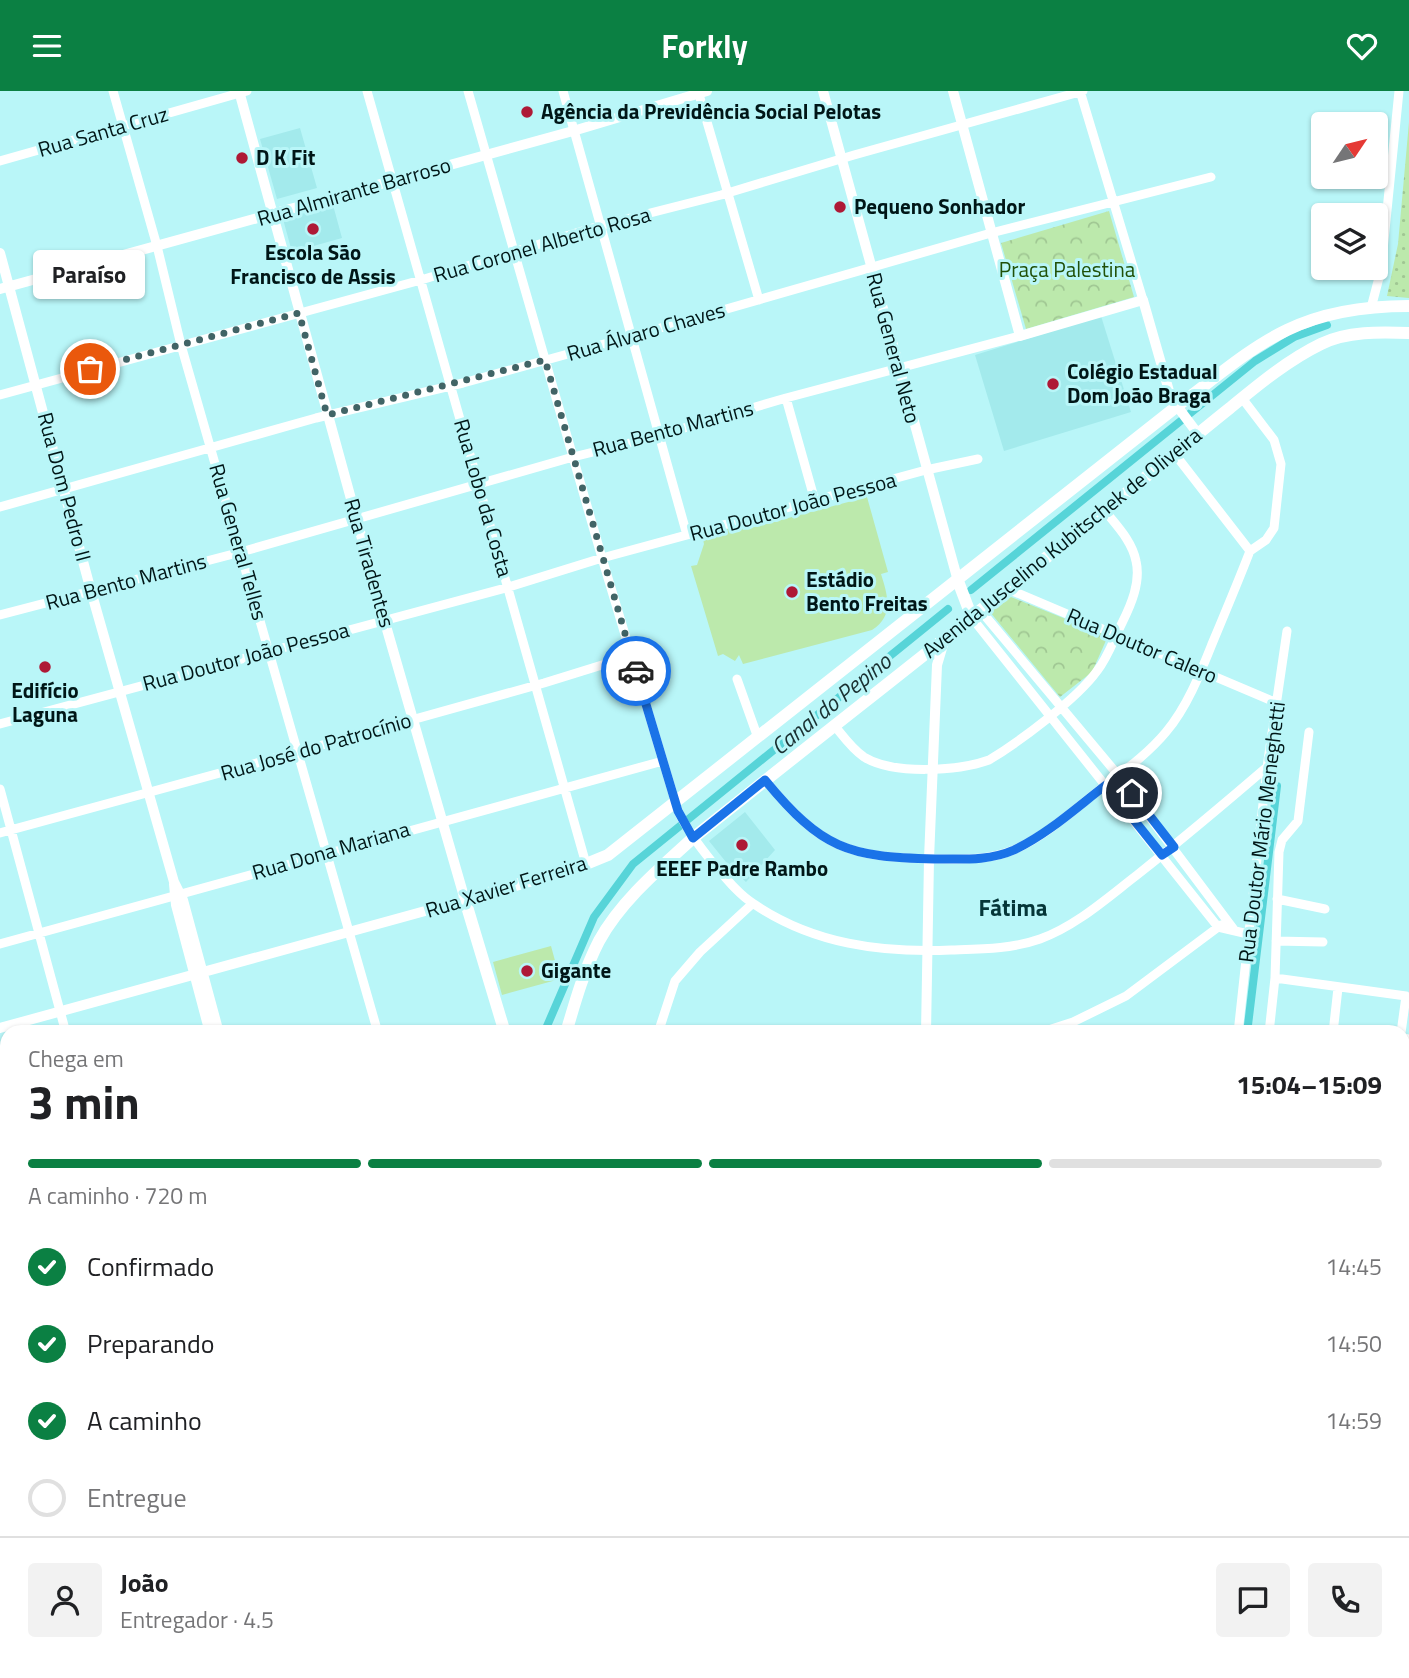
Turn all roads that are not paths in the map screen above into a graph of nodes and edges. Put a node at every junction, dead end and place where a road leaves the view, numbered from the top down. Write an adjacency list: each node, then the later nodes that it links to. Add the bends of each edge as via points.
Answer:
1 (113, 91): 12 (street, Rua General Telles)
2 (368, 91): 18 (street, Rua Lobo da Costa)
3 (468, 91): 14 (street)
4 (563, 91): 13 (street)
5 (824, 91): 15 (street, Rua General Neto)
6 (953, 91): 11 (street)
7 (1081, 91): 11 (street, Rua Coronel Alberto Rosa); 20 (street)
8 (1399, 91): 33 (street, via 1381,270)
9 (242, 92): 12 (street, Rua Santa Cruz); 21 (street, Rua Tiradentes)
10 (701, 92): 13 (street, Rua Almirante Barroso); 19 (street)
11 (962, 126): 15 (street, Rua Coronel Alberto Rosa); 23 (street)
12 (124, 127): 16 (street, Rua Santa Cruz); 24 (street, Rua General Telles)
13 (573, 131): 14 (street, Rua Almirante Barroso); 22 (street)
14 (486, 154): 18 (street, Rua Almirante Barroso); 25 (street)
15 (842, 159): 19 (street, Rua Coronel Alberto Rosa); 27 (street, Rua General Neto)
16 (0, 161)
17 (1211, 177): 20 (street, Rua Álvaro Chaves)
18 (391, 180): 21 (street, Rua Almirante Barroso); 28 (street, Rua Lobo da Costa)
19 (728, 193): 22 (street, Rua Coronel Alberto Rosa); 30 (street)
20 (1113, 204): 23 (street, Rua Álvaro Chaves); 31 (street)
21 (273, 215): 24 (street, Rua Almirante Barroso); 34 (street, Rua Tiradentes)
22 (599, 226): 25 (street, Rua Coronel Alberto Rosa); 37 (street)
23 (991, 233): 27 (street, Rua Álvaro Chaves); 36 (street)
24 (157, 246): 29 (street, Rua Almirante Barroso); 38 (street, Rua General Telles)
25 (515, 251): 28 (street, Rua Coronel Alberto Rosa); 39 (street)
26 (0, 253): 29 (street, Rua Dom Pedro II)
27 (872, 269): 30 (street, Rua Álvaro Chaves); 40 (street, Rua General Neto)
28 (421, 280): 34 (street, Rua Coronel Alberto Rosa); 42 (street, Rua Lobo da Costa)
29 (5, 288): 41 (street, Rua Dom Pedro II)
30 (759, 300): 37 (street, Rua Álvaro Chaves)
31 (1143, 300): 36 (street, Rua Bento Martins); 46 (street)
32 (1409, 306): 33 (main road, Avenida Juscelino Kubitschek de Oliveira)
33 (1371, 309): 46 (main road, Avenida Juscelino Kubitschek de Oliveira, via 1318,318 1287,330 1251,351)
34 (299, 313): 38 (street, Rua Coronel Alberto Rosa); 47 (street, Rua Tiradentes)
35 (1409, 333): 45 (main road, Avenida Juscelino Kubitschek de Oliveira, via 1356,334 1323,343)
36 (1020, 336): 40 (street, Rua Bento Martins)
37 (631, 337): 39 (street, Rua Álvaro Chaves); 49 (street)
38 (181, 345): 41 (street, Rua Coronel Alberto Rosa); 50 (street, Rua General Telles)
39 (545, 360): 42 (street, Rua Álvaro Chaves); 52 (street)
40 (899, 368): 44 (street, Rua Bento Martins); 54 (street, Rua General Neto)
41 (36, 384): 43 (street, Rua Coronel Alberto Rosa); 56 (street, Rua Dom Pedro II)
42 (450, 386): 47 (street, Rua Álvaro Chaves); 55 (street, Rua Lobo da Costa)
43 (0, 395)
44 (786, 398): 49 (street, Rua Bento Martins); 58 (street)
45 (1242, 398): 48 (main road, Avenida Juscelino Kubitschek de Oliveira); 63 (street, via 1274,440 1281,464 1273,528)
46 (1178, 410): 48 (street); 57 (main road, Avenida Juscelino Kubitschek de Oliveira)
47 (327, 415): 50 (street, Rua Álvaro Chaves); 61 (street, Rua Tiradentes)
48 (1194, 430): 51 (main road, Avenida Juscelino Kubitschek de Oliveira)
49 (659, 435): 52 (street, Rua Bento Martins); 62 (street)
50 (211, 449): 56 (street, Rua Álvaro Chaves); 64 (street, Rua General Telles)
51 (1174, 453): 60 (main road, Avenida Juscelino Kubitschek de Oliveira); 63 (street)
52 (573, 457): 55 (street, Rua Bento Martins); 65 (street)
53 (978, 459): 54 (street, Rua Doutor João Pessoa)
54 (926, 470): 58 (street, Rua Doutor João Pessoa); 66 (street, Rua General Neto)
55 (478, 485): 61 (street, Rua Bento Martins); 67 (street, Rua Lobo da Costa)
56 (64, 488): 59 (street, Rua Álvaro Chaves); 69 (street, Rua Dom Pedro II)
57 (1069, 493): 66 (main road, Rua Xavier Ferreira)
58 (815, 501): 62 (street, Rua Doutor João Pessoa)
59 (0, 507)
60 (1105, 511): 68 (main road, Avenida Juscelino Kubitschek de Oliveira); 74 (street, via 1131,545 1137,562 1133,598)
61 (356, 519): 64 (street, Rua Bento Martins); 72 (street, Rua Tiradentes)
62 (687, 535): 65 (street, Rua Doutor João Pessoa)
63 (1251, 551): 80 (street)
64 (241, 552): 69 (street, Rua Bento Martins); 76 (street, Rua General Telles)
65 (602, 558): 67 (street, Rua Doutor João Pessoa); 77 (street)
66 (958, 581): 70 (main road, Rua General Neto, via 967,604); 91 (main road, Rua Xavier Ferreira)
67 (509, 587): 72 (street, Rua Doutor João Pessoa); 82 (street, Rua Lobo da Costa)
68 (1009, 589): 70 (main road, Avenida Juscelino Kubitschek de Oliveira); 74 (street, Rua Doutor Calero)
69 (91, 591): 71 (street, Rua Bento Martins); 83 (street, Rua Dom Pedro II)
70 (977, 614): 75 (main road, Avenida Juscelino Kubitschek de Oliveira); 85 (street); 86 (street)
71 (0, 615)
72 (384, 619): 76 (street, Rua Doutor João Pessoa); 87 (street, Rua Tiradentes)
73 (1287, 631): 84 (street, Rua Doutor Mário Meneghetti)
74 (1116, 635): 80 (street, Rua Doutor Calero); 85 (street, via 1097,671)
75 (945, 638): 78 (main road, Avenida Juscelino Kubitschek de Oliveira); 79 (street)
76 (269, 650): 83 (street, Rua Doutor João Pessoa); 92 (street, Rua General Telles)
77 (631, 656): 82 (street, Rua José do Patrocínio); 93 (street)
78 (919, 657): 79 (street, via 927,655); 89 (main road, Avenida Juscelino Kubitschek de Oliveira)
79 (937, 665): 95 (street)
80 (1201, 672): 84 (street, Rua Doutor Calero); 96 (street, via 1166,732)
81 (737, 679): 91 (street)
82 (536, 685): 87 (street, Rua José do Patrocínio); 99 (street, Rua Lobo da Costa)
83 (119, 691): 88 (street, Rua Doutor João Pessoa); 101 (street, Rua Dom Pedro II)
84 (1277, 703): 94 (street, Rua Doutor Mário Meneghetti)
85 (1061, 706): 86 (street); 96 (street)
86 (1049, 716): 95 (street, via 989,760); 98 (street)
87 (413, 720): 92 (street, Rua José do Patrocínio); 103 (street, Rua Tiradentes)
88 (0, 724)
89 (834, 725): 95 (street, via 852,747 871,760); 97 (main road, Avenida Juscelino Kubitschek de Oliveira)
90 (1309, 732): 113 (street, Rua Doutor Mário Meneghetti, via 1298,821 1282,840 1279,852)
91 (758, 738): 102 (main road, Rua Xavier Ferreira)
92 (298, 752): 101 (street, Rua José do Patrocínio); 108 (street, Rua General Telles)
93 (663, 761): 99 (street, Rua Dona Mariana); 102 (street)
94 (1267, 767): 107 (street); 122 (street, Rua Doutor Mário Meneghetti)
95 (933, 769): 110 (street)
96 (1118, 775): 98 (street); 107 (street)
97 (765, 780): 106 (main road, Avenida Juscelino Kubitschek de Oliveira); 110 (street, via 792,813 838,846 867,854)
98 (1106, 785): 109 (street); 110 (street, via 1038,837 1013,850 987,859)
99 (565, 788): 103 (street, Rua Dona Mariana); 111 (street, Rua Lobo da Costa)
100 (0, 789): 104 (street)
101 (148, 794): 104 (street, Rua José do Patrocínio); 112 (street, Rua Dom Pedro II)
102 (677, 807): 106 (street); 111 (main road, Rua Xavier Ferreira)
103 (442, 821): 108 (street, Rua Dona Mariana); 114 (street, Rua Tiradentes)
104 (11, 829): 105 (street, Rua José do Patrocínio); 121 (street)
105 (0, 832)
106 (689, 833): 115 (street); 137 (main road, Avenida Juscelino Kubitschek de Oliveira, via 599,941)
107 (1174, 847): 109 (street); 117 (street)
108 (327, 853): 112 (street, Rua Dona Mariana); 120 (street, Rua General Telles)
109 (1162, 855): 118 (street); 126 (street, via 1073,922 1039,939 996,949)
110 (929, 859): 126 (street)
111 (586, 865): 114 (main road, Rua Xavier Ferreira)
112 (178, 894): 121 (street, Rua Dona Mariana); 127 (street, Rua Dom Pedro II)
113 (1277, 899): 116 (street); 123 (street, Rua Doutor Mário Meneghetti)
114 (465, 900): 120 (street, Rua Xavier Ferreira); 136 (main road, Rua Tiradentes)
115 (752, 904): 126 (street, via 797,928 842,943); 138 (street, via 675,981)
116 (1325, 909)
117 (1227, 919): 118 (street); 119 (street)
118 (1218, 927): 119 (street); 140 (street, via 1126,996)
119 (1236, 930): 122 (street)
120 (349, 932): 127 (street, Rua Xavier Ferreira); 135 (street, Rua General Telles)
121 (40, 934): 125 (street, Rua Dona Mariana); 130 (street)
122 (1248, 934): 141 (street, Rua Doutor Mário Meneghetti)
123 (1276, 941): 124 (street); 128 (street, Rua Doutor Mário Meneghetti)
124 (1324, 942)
125 (0, 944)
126 (928, 951): 139 (street)
127 (199, 974): 130 (street, Rua Xavier Ferreira); 133 (street, Rua Dom Pedro II); 134 (street, Rua Dom Pedro II)
128 (1275, 978): 129 (street); 142 (street, Rua Doutor Mário Meneghetti)
129 (1338, 988): 143 (street); 144 (street, via 1406,996)
130 (60, 1012): 131 (street, Rua Xavier Ferreira); 132 (street)
131 (11, 1025)
132 (64, 1025)
133 (209, 1025)
134 (216, 1025)
135 (376, 1025)
136 (503, 1025)
137 (569, 1025)
138 (660, 1025)
139 (926, 1025)
140 (1064, 1025)
141 (1240, 1025)
142 (1270, 1025)
143 (1334, 1025)
144 (1402, 1025)

